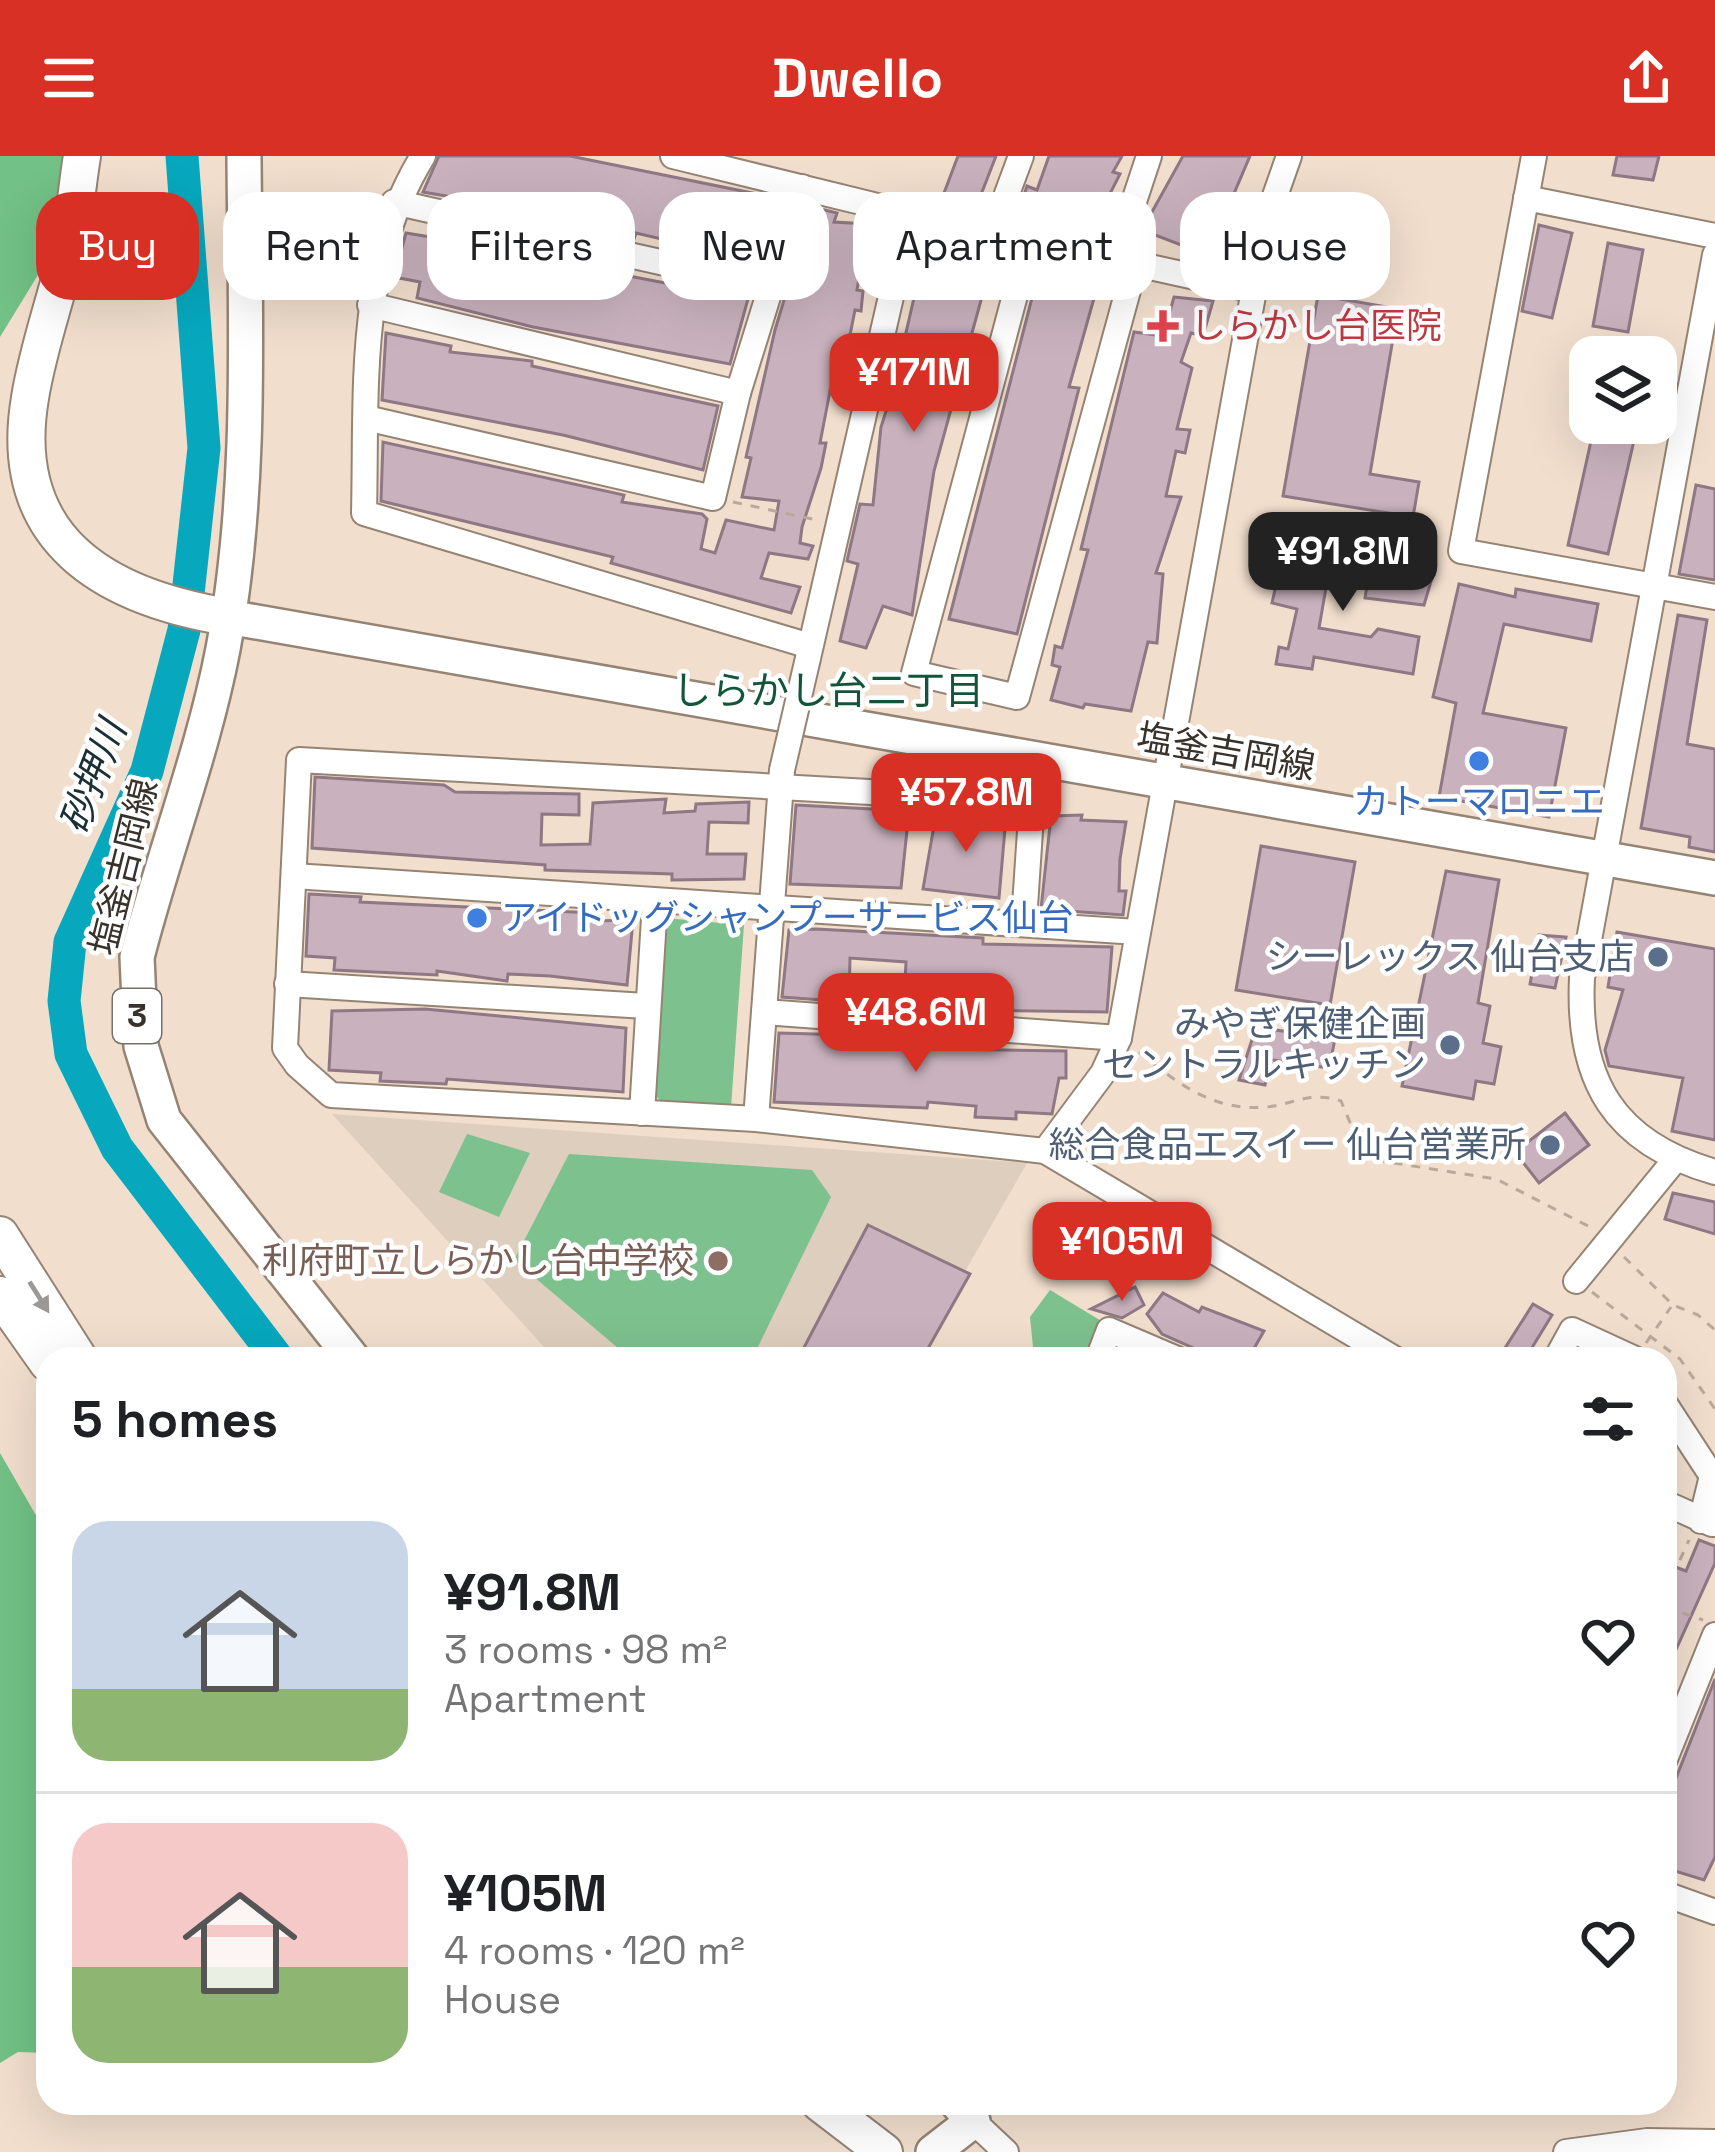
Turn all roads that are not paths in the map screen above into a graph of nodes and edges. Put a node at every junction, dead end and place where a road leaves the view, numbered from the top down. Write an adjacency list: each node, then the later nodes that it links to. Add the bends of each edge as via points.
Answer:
1 (82, 156): 32 (highway, via 70,242 30,395 27,463 42,510 69,554 104,581)
2 (244, 156): 32 (main road, 塩釜吉岡線 / 3, via 242,459)
3 (423, 156): 10 (street)
4 (674, 156): 9 (street)
5 (1021, 156): 12 (street)
6 (1149, 156): 13 (street)
7 (1289, 156): 14 (street)
8 (1534, 156): 15 (street)
9 (802, 187): 11 (street); 16 (street)
10 (400, 192)
11 (800, 192)
12 (1008, 192)
13 (1141, 192)
14 (1277, 192)
15 (1526, 198): 18 (street); 30 (street, via 1461,550)
16 (853, 200)
17 (403, 204): 20 (street)
18 (1715, 236)
19 (1715, 255): 30 (street)
20 (659, 261)
21 (371, 300): 27 (street)
22 (767, 300): 28 (street)
23 (890, 300): 33 (street)
24 (1014, 300): 25 (street, via 914,673 1017,698)
25 (1116, 300)
26 (1252, 300): 35 (street)
27 (370, 305): 28 (street); 29 (street)
28 (738, 393): 29 (street, via 713,498)
29 (366, 418): 33 (street, via 364,513)
30 (1654, 586): 31 (street); 36 (street)
31 (1715, 597)
32 (195, 611): 35 (main road, 塩釜吉岡線); 57 (main road, 塩釜吉岡線 / 3, via 137,957 141,1046 182,1148)
33 (809, 652): 34 (street, bridge)
34 (781, 777): 37 (street, via 299,760); 40 (street); 41 (street, via 1033,801)
35 (1165, 781): 36 (main road, 塩釜吉岡線); 42 (street)
36 (1606, 859): 38 (main road, 塩釜吉岡線); 50 (street, via 1582,978 1586,1051 1607,1103)
37 (294, 876): 39 (street); 43 (street)
38 (1715, 878)
39 (655, 902): 40 (street); 44 (street)
40 (771, 907): 41 (street); 45 (street)
41 (1024, 921): 42 (street)
42 (1137, 932): 46 (street)
43 (287, 984): 44 (street); 47 (street, via 285,1048 332,1095)
44 (646, 1006): 47 (street)
45 (764, 1012): 46 (street); 48 (street)
46 (1127, 1044): 49 (street)
47 (642, 1113): 48 (street)
48 (756, 1120): 49 (street)
49 (1045, 1151): 60 (street)
50 (1674, 1160): 51 (street); 53 (street)
51 (1715, 1172)
52 (0, 1235): 56 (highway, one-way to 56)
53 (1576, 1281)
54 (0, 1295): 55 (highway)
55 (37, 1347)
56 (71, 1347)
57 (343, 1347)
58 (1102, 1347): 59 (street, via 1108,1330)
59 (1148, 1347)
60 (1376, 1347)
61 (1563, 1347): 62 (street, via 1572,1330)
62 (1622, 1347)
63 (1677, 1422): 65 (street, via 1712,1476)
64 (1677, 1510): 65 (street)
65 (1703, 1525)
66 (1712, 1629): 67 (street)
67 (1677, 1726)
68 (1677, 1898): 69 (street)
69 (1715, 1912)
70 (836, 2115): 74 (highway)
71 (963, 2115): 75 (main road)
72 (968, 2115): 76 (street)
73 (1715, 2142): 77 (street)
74 (884, 2152)
75 (933, 2152)
76 (1006, 2152)
77 (1566, 2152)

